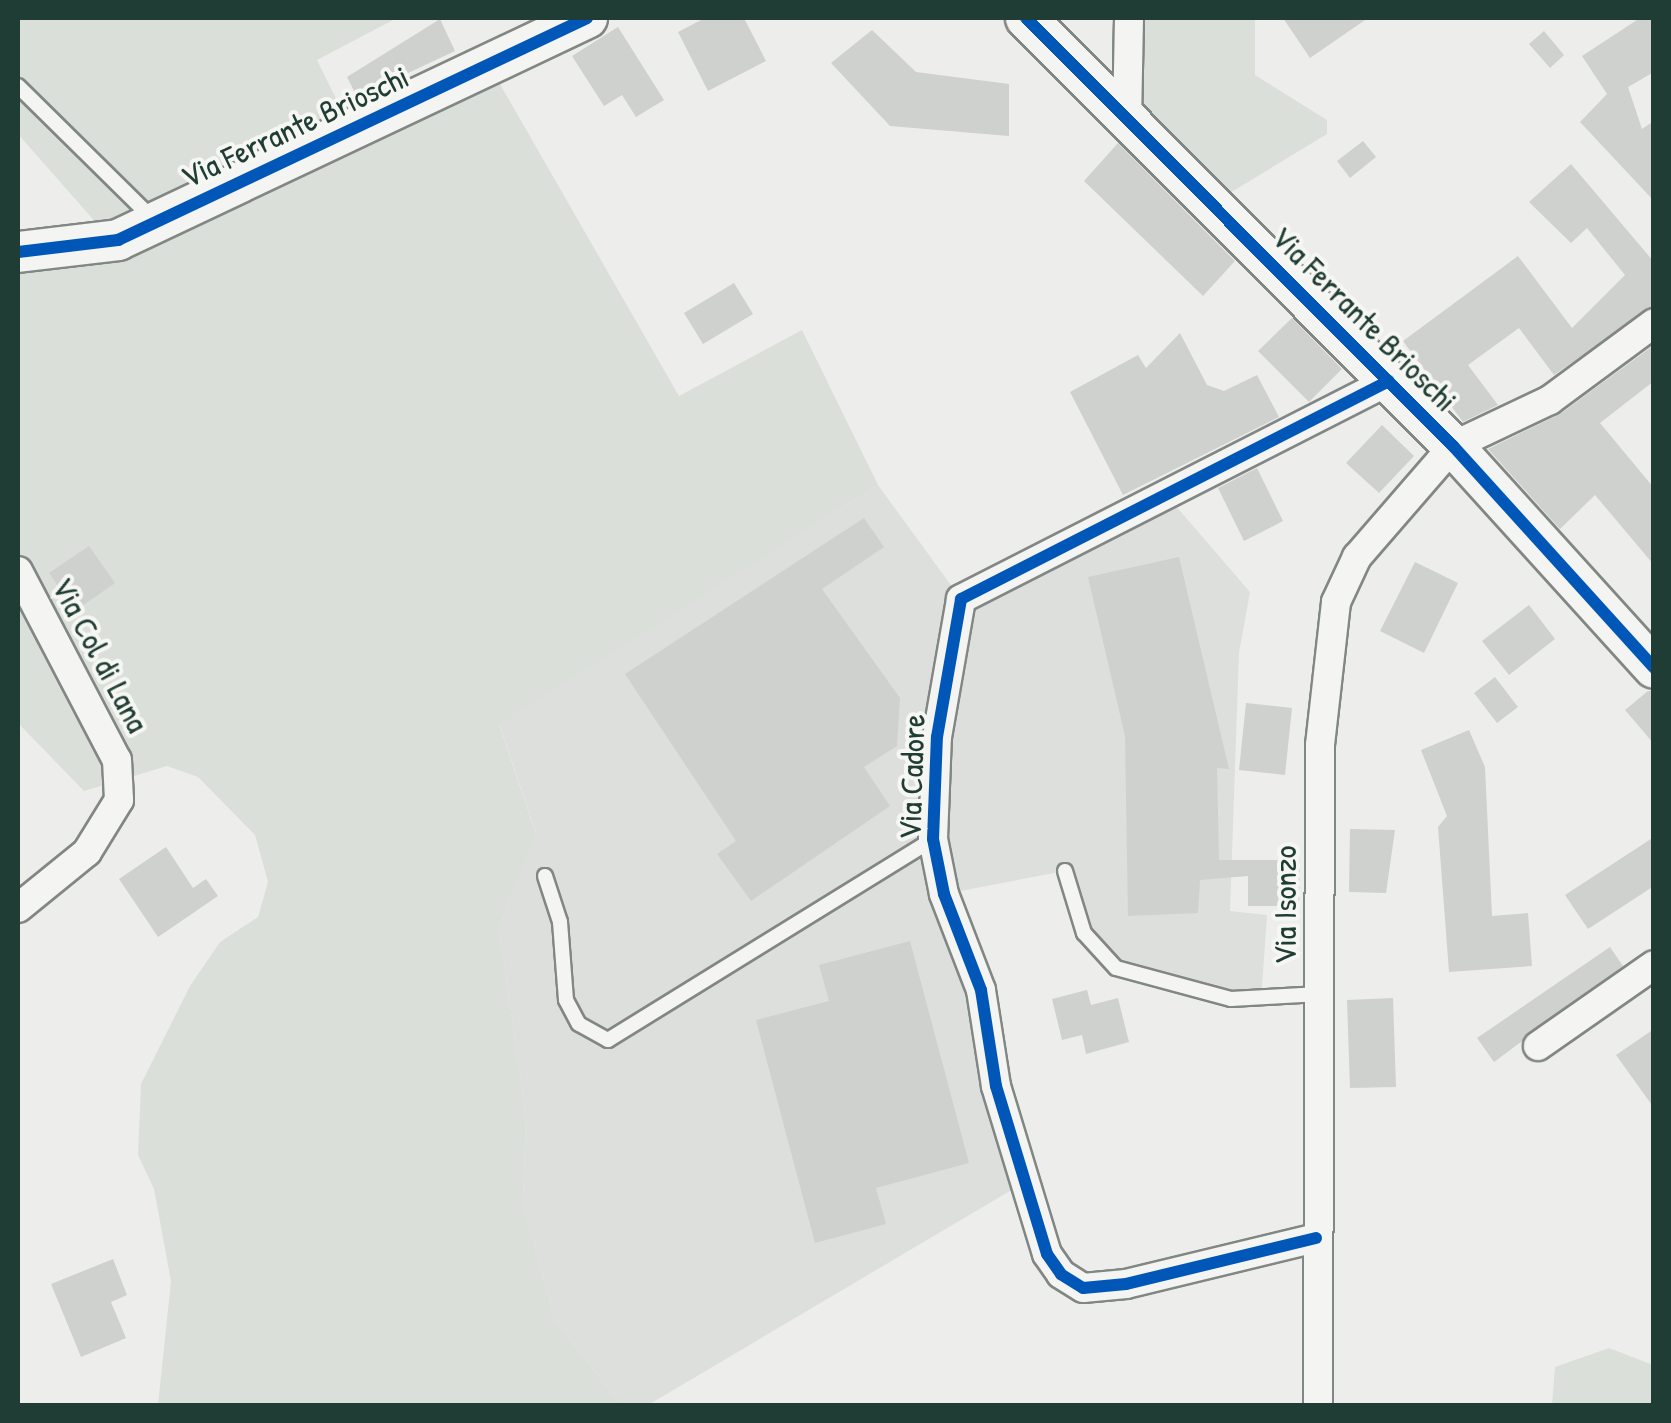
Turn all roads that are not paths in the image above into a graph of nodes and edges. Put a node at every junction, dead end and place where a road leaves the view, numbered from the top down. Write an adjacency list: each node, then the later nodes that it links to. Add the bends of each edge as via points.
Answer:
1 (587, 18): 6 (street, Via Ferrante Brioschi)
2 (1026, 18): 5 (street, Via Ferrante Brioschi)
3 (1130, 18): 5 (street)
4 (18, 86): 6 (lane)
5 (1126, 122): 9 (street, Via Ferrante Brioschi)
6 (156, 223): 7 (street, Via Ferrante Brioschi, via 79,250)
7 (18, 252)
8 (1654, 322): 10 (street, via 1550,400)
9 (1389, 381): 10 (street, Via Ferrante Brioschi); 13 (street, Via Cadore, via 961,599 937,738)
10 (1453, 446): 12 (street, Via Ferrante Brioschi); 18 (street, Via Isonzo, via 1357,557 1336,602 1320,745)
11 (18, 571): 16 (street, Via Col di Lana, via 117,760 119,800 87,852)
12 (1654, 668)
13 (933, 838): 15 (lane, via 608,1040 580,1024 566,1000 560,922); 20 (street, Via Cadore, via 981,990 996,1086 1061,1274 1083,1288 1126,1284)
14 (1065, 871): 18 (lane, via 1084,933 1116,968 1230,999)
15 (545, 876)
16 (18, 908)
17 (1654, 965): 19 (street)
18 (1320, 994): 20 (street, Via Isonzo)
19 (1538, 1046)
20 (1316, 1238): 21 (street, Via Isonzo)
21 (1318, 1406)

